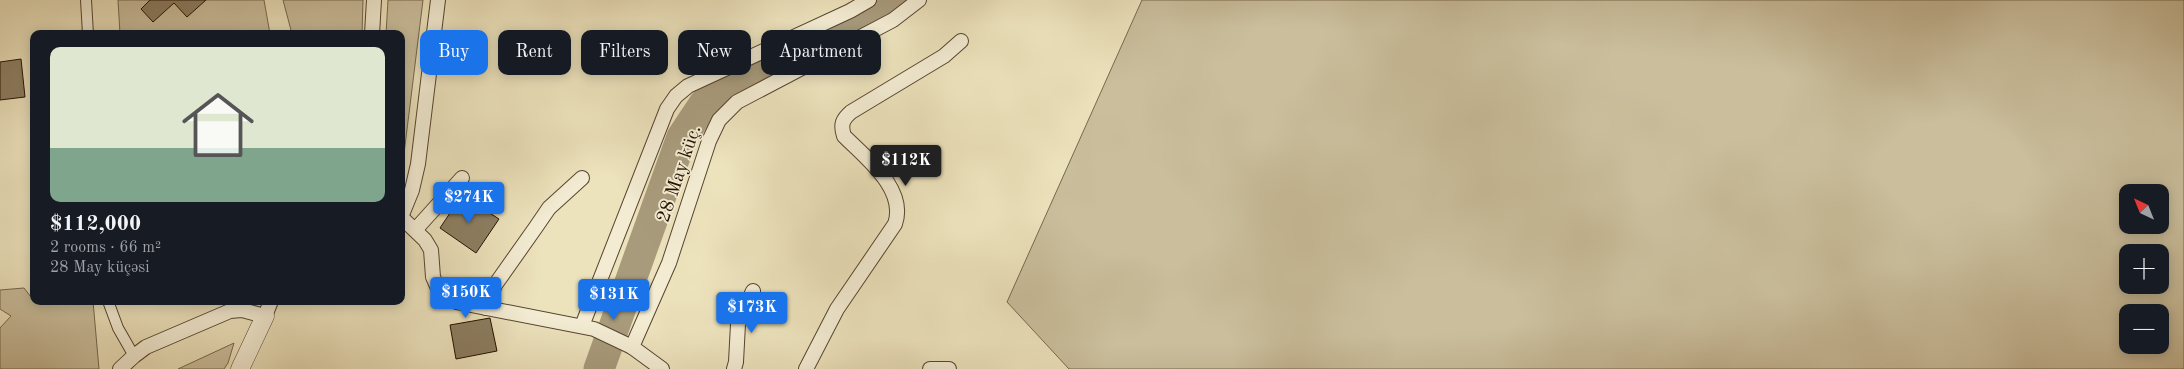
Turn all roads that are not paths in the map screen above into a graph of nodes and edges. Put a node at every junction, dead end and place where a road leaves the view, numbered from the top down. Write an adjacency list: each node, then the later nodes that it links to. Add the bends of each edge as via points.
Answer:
1 (86, 0): 6 (street)
2 (374, 0): 7 (street)
3 (438, 0): 11 (street, via 418,164)
4 (869, 0): 18 (street, via 688,86 676,96 667,110)
5 (919, 0): 19 (street, 28 May küç., via 893,20 737,102 719,120 709,141 669,263)
6 (88, 30)
7 (372, 30)
8 (961, 41): 25 (street, via 944,56 843,119 841,128 844,136 882,175 894,196 898,214 895,224 837,309)
9 (462, 178): 13 (street)
10 (582, 178): 16 (street, via 549,208 496,286)
11 (405, 207)
12 (405, 220): 13 (street)
13 (416, 229): 16 (street, via 431,250 437,286 456,302)
14 (753, 291): 24 (street, via 738,324)
15 (109, 305): 20 (street)
16 (486, 308): 18 (street)
17 (268, 309): 20 (street, via 230,311); 22 (street)
18 (588, 327): 19 (street)
19 (627, 344): 23 (street)
20 (134, 356): 21 (street)
21 (120, 369)
22 (240, 369)
23 (662, 369)
24 (734, 369)
25 (806, 369)
26 (930, 369): 27 (street)
27 (949, 369)

